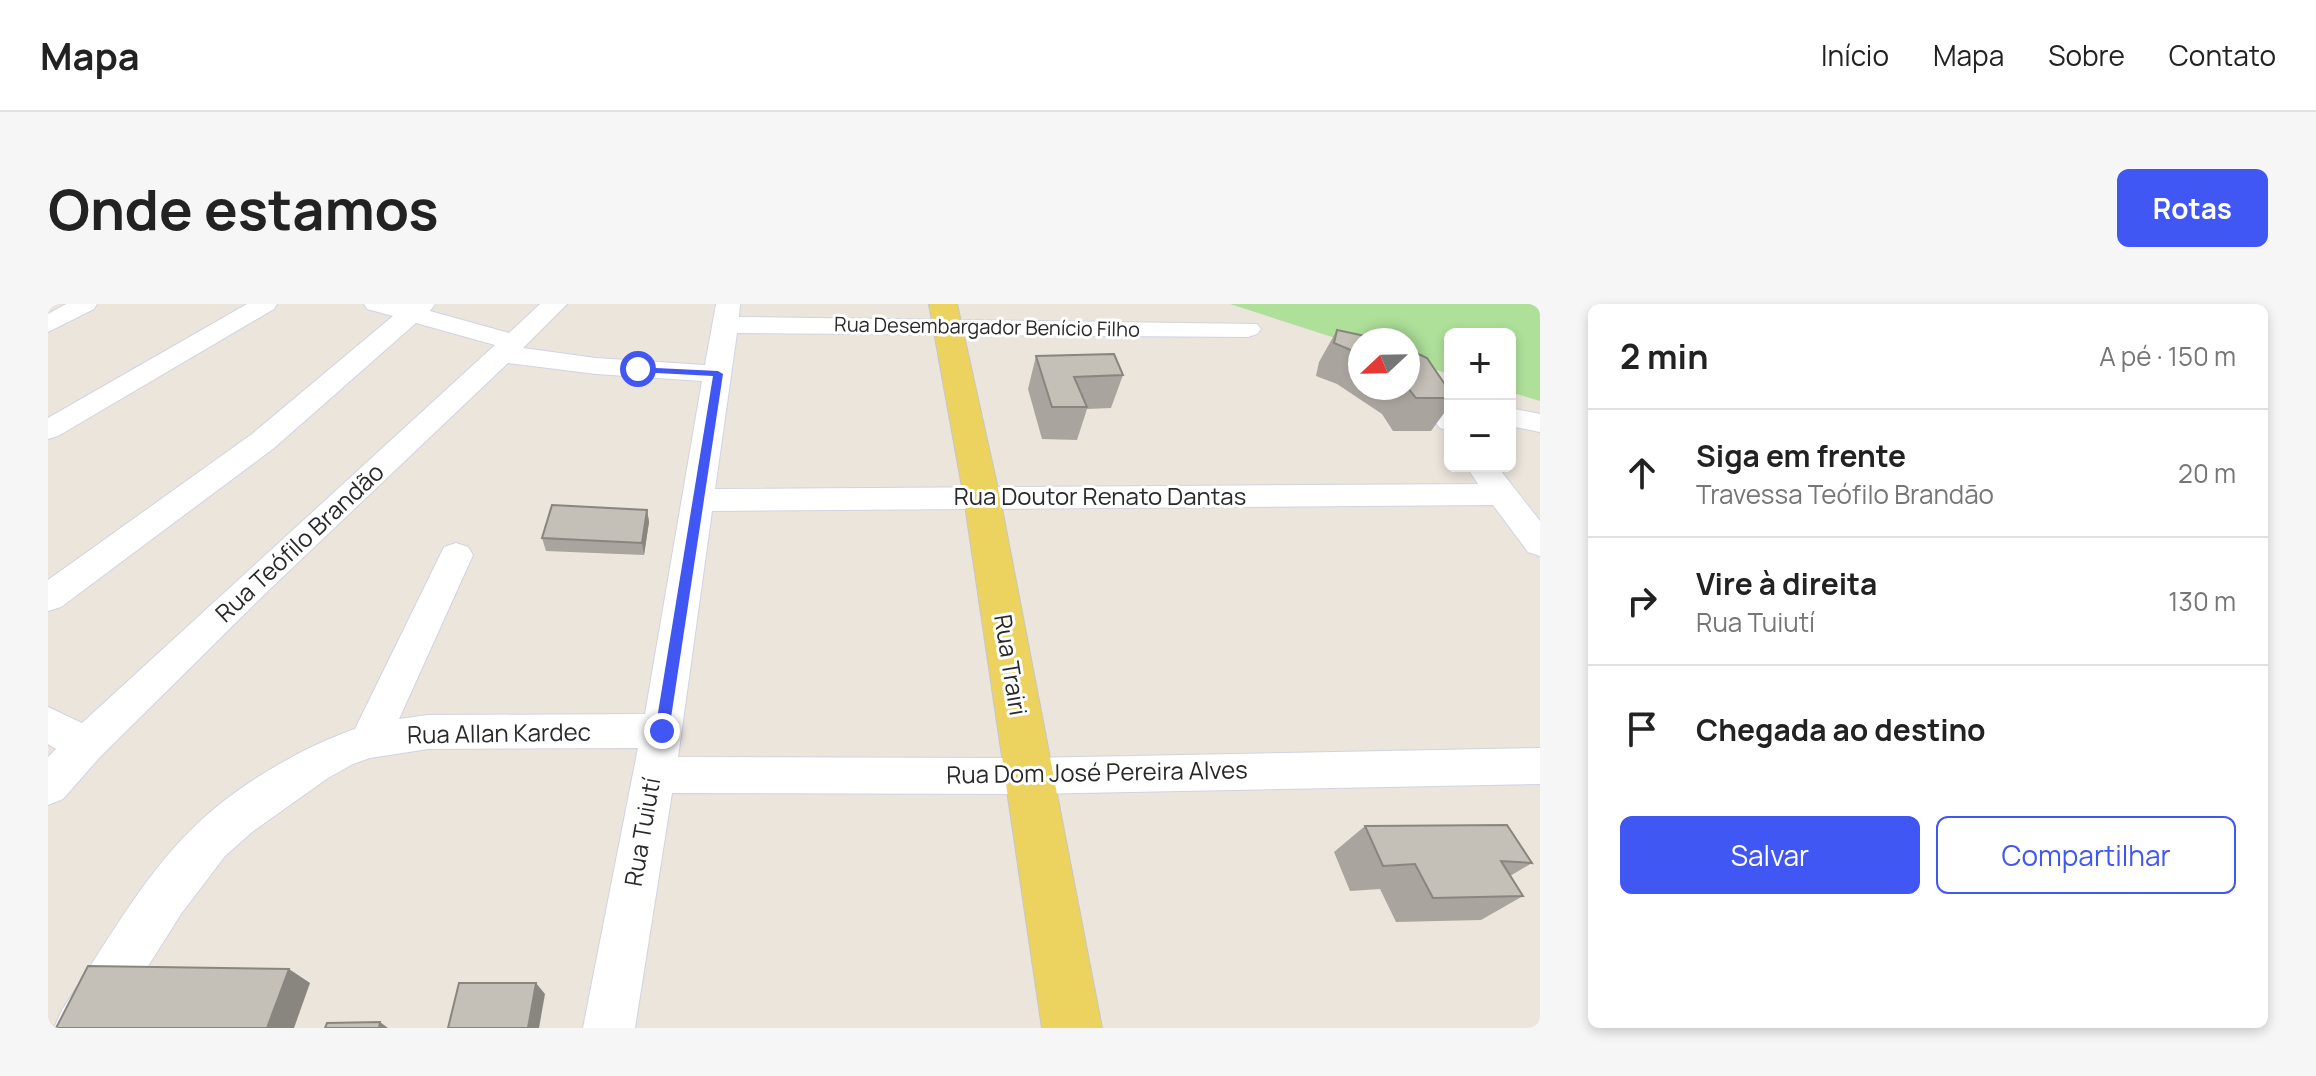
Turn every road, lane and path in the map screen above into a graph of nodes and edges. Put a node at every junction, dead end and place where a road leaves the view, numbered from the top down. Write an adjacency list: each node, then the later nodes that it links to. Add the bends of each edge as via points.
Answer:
1 (85, 304): 8 (street)
2 (265, 304): 14 (street)
3 (376, 304): 5 (street)
4 (555, 304): 10 (street, Rua Teófilo Brandão)
5 (417, 310): 10 (street); 21 (street, via 263,441)
6 (727, 314): 7 (street, Rua Desembargador Benício Filho); 11 (street, Rua Tuiutí)
7 (945, 315): 9 (street, Rua Desembargador Benício Filho); 17 (main road, Rua Trairi)
8 (48, 324)
9 (1248, 329)
10 (508, 348): 11 (street, via 596,366); 25 (street, Rua Teófilo Brandão)
11 (718, 374): 18 (street, Rua Tuiutí)
12 (1516, 418): 13 (street)
13 (1540, 423)
14 (48, 430)
15 (1485, 472): 16 (street)
16 (1501, 494): 17 (street, Rua Doutor Renato Dantas); 19 (street)
17 (982, 498): 18 (street, Rua Doutor Renato Dantas); 28 (main road, Rua Trairi)
18 (698, 500): 23 (street, Rua Tuiutí)
19 (1540, 544)
20 (456, 555): 24 (street)
21 (48, 598)
22 (48, 724): 25 (street)
23 (662, 731): 24 (street, Rua Allan Kardec, via 428,732); 27 (street, Rua Tuiutí)
24 (369, 741): 30 (street, Rua Allan Kardec, via 313,765 209,842 165,898)
25 (86, 745): 29 (street, Rua Teófilo Brandão)
26 (1540, 766): 28 (street, Rua Dom José Pereira Alves)
27 (653, 775): 28 (street, Rua Dom José Pereira Alves); 31 (street, Rua Tuiutí)
28 (1028, 776): 32 (main road, Rua Trairi)
29 (48, 786)
30 (80, 1028)
31 (609, 1028)
32 (1072, 1028)

